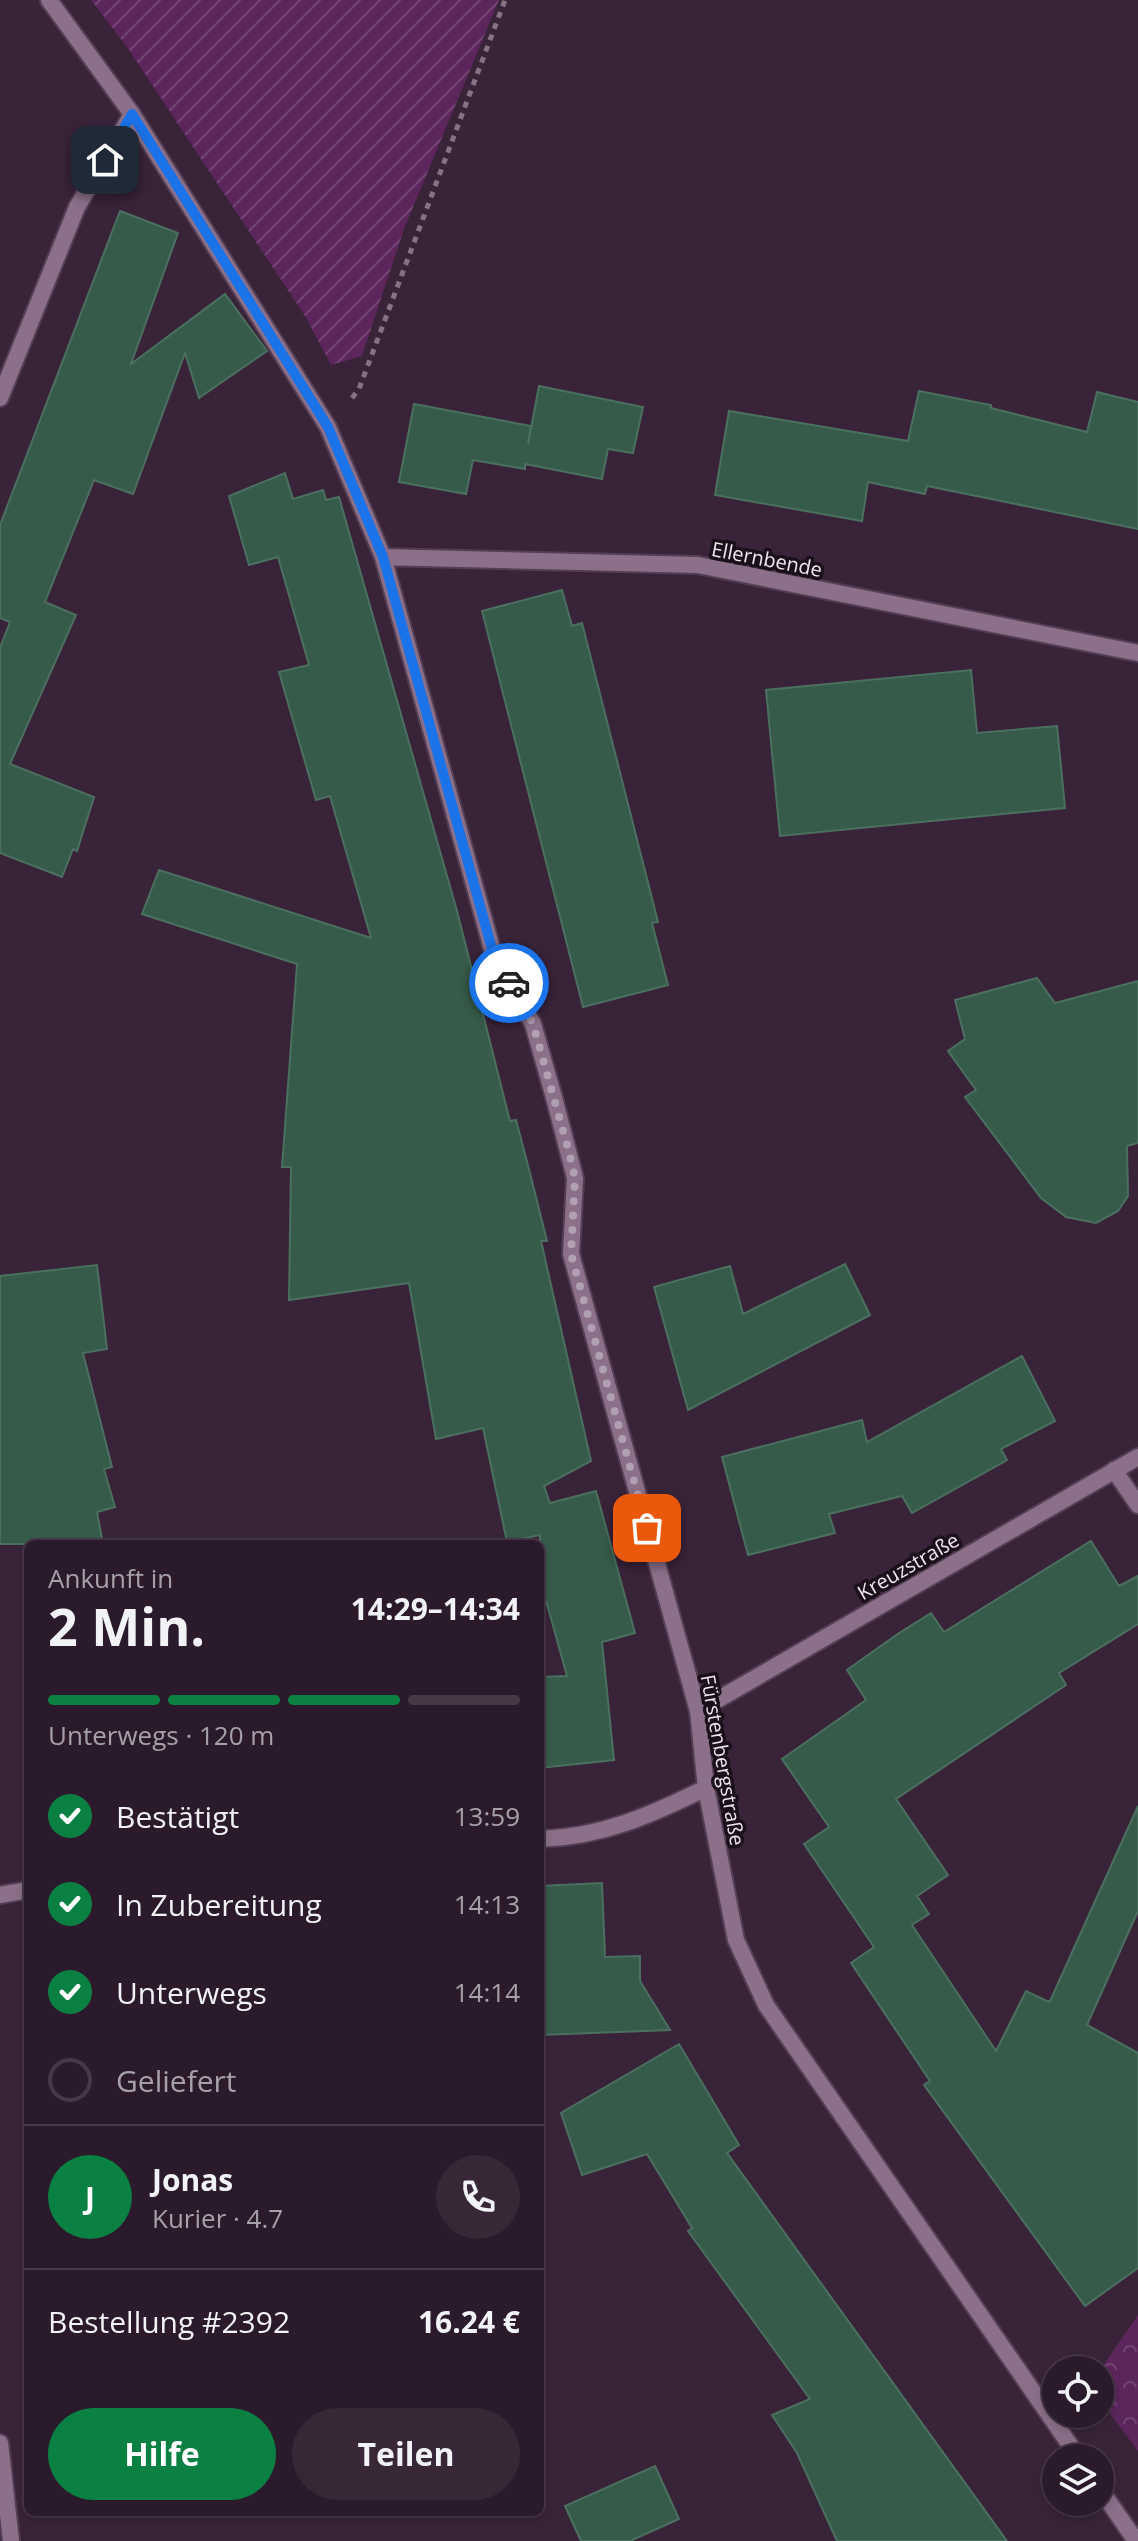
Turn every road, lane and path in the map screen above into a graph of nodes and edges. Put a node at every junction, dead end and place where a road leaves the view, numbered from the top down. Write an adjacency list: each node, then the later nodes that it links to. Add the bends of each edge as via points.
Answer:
1 (49, 0): 3 (street, Fürstenbergstraße)
2 (505, 0): 5 (path, via 359,389)
3 (132, 114): 4 (street, via 77,207); 5 (street, Fürstenbergstraße)
4 (0, 398)
5 (328, 427): 6 (street, Fürstenbergstraße)
6 (383, 557): 7 (street, Ellernbende, via 698,565); 11 (street, Fürstenbergstraße, via 494,956 533,1024 555,1101 575,1178 571,1254)
7 (1138, 653)
8 (1138, 1457): 9 (street, Kreuzstraße)
9 (1114, 1470): 10 (street); 11 (street, Kreuzstraße)
10 (1138, 1505)
11 (698, 1711): 12 (street, Fürstenbergstraße)
12 (706, 1788): 13 (street, via 643,1820 581,1838); 17 (street, Fürstenbergstraße, via 736,1940 766,2005)
13 (544, 1839)
14 (24, 1891): 15 (street)
15 (0, 1895)
16 (0, 2443): 19 (street)
17 (1069, 2444)
18 (1114, 2509): 20 (street)
19 (11, 2541)
20 (1136, 2541)

